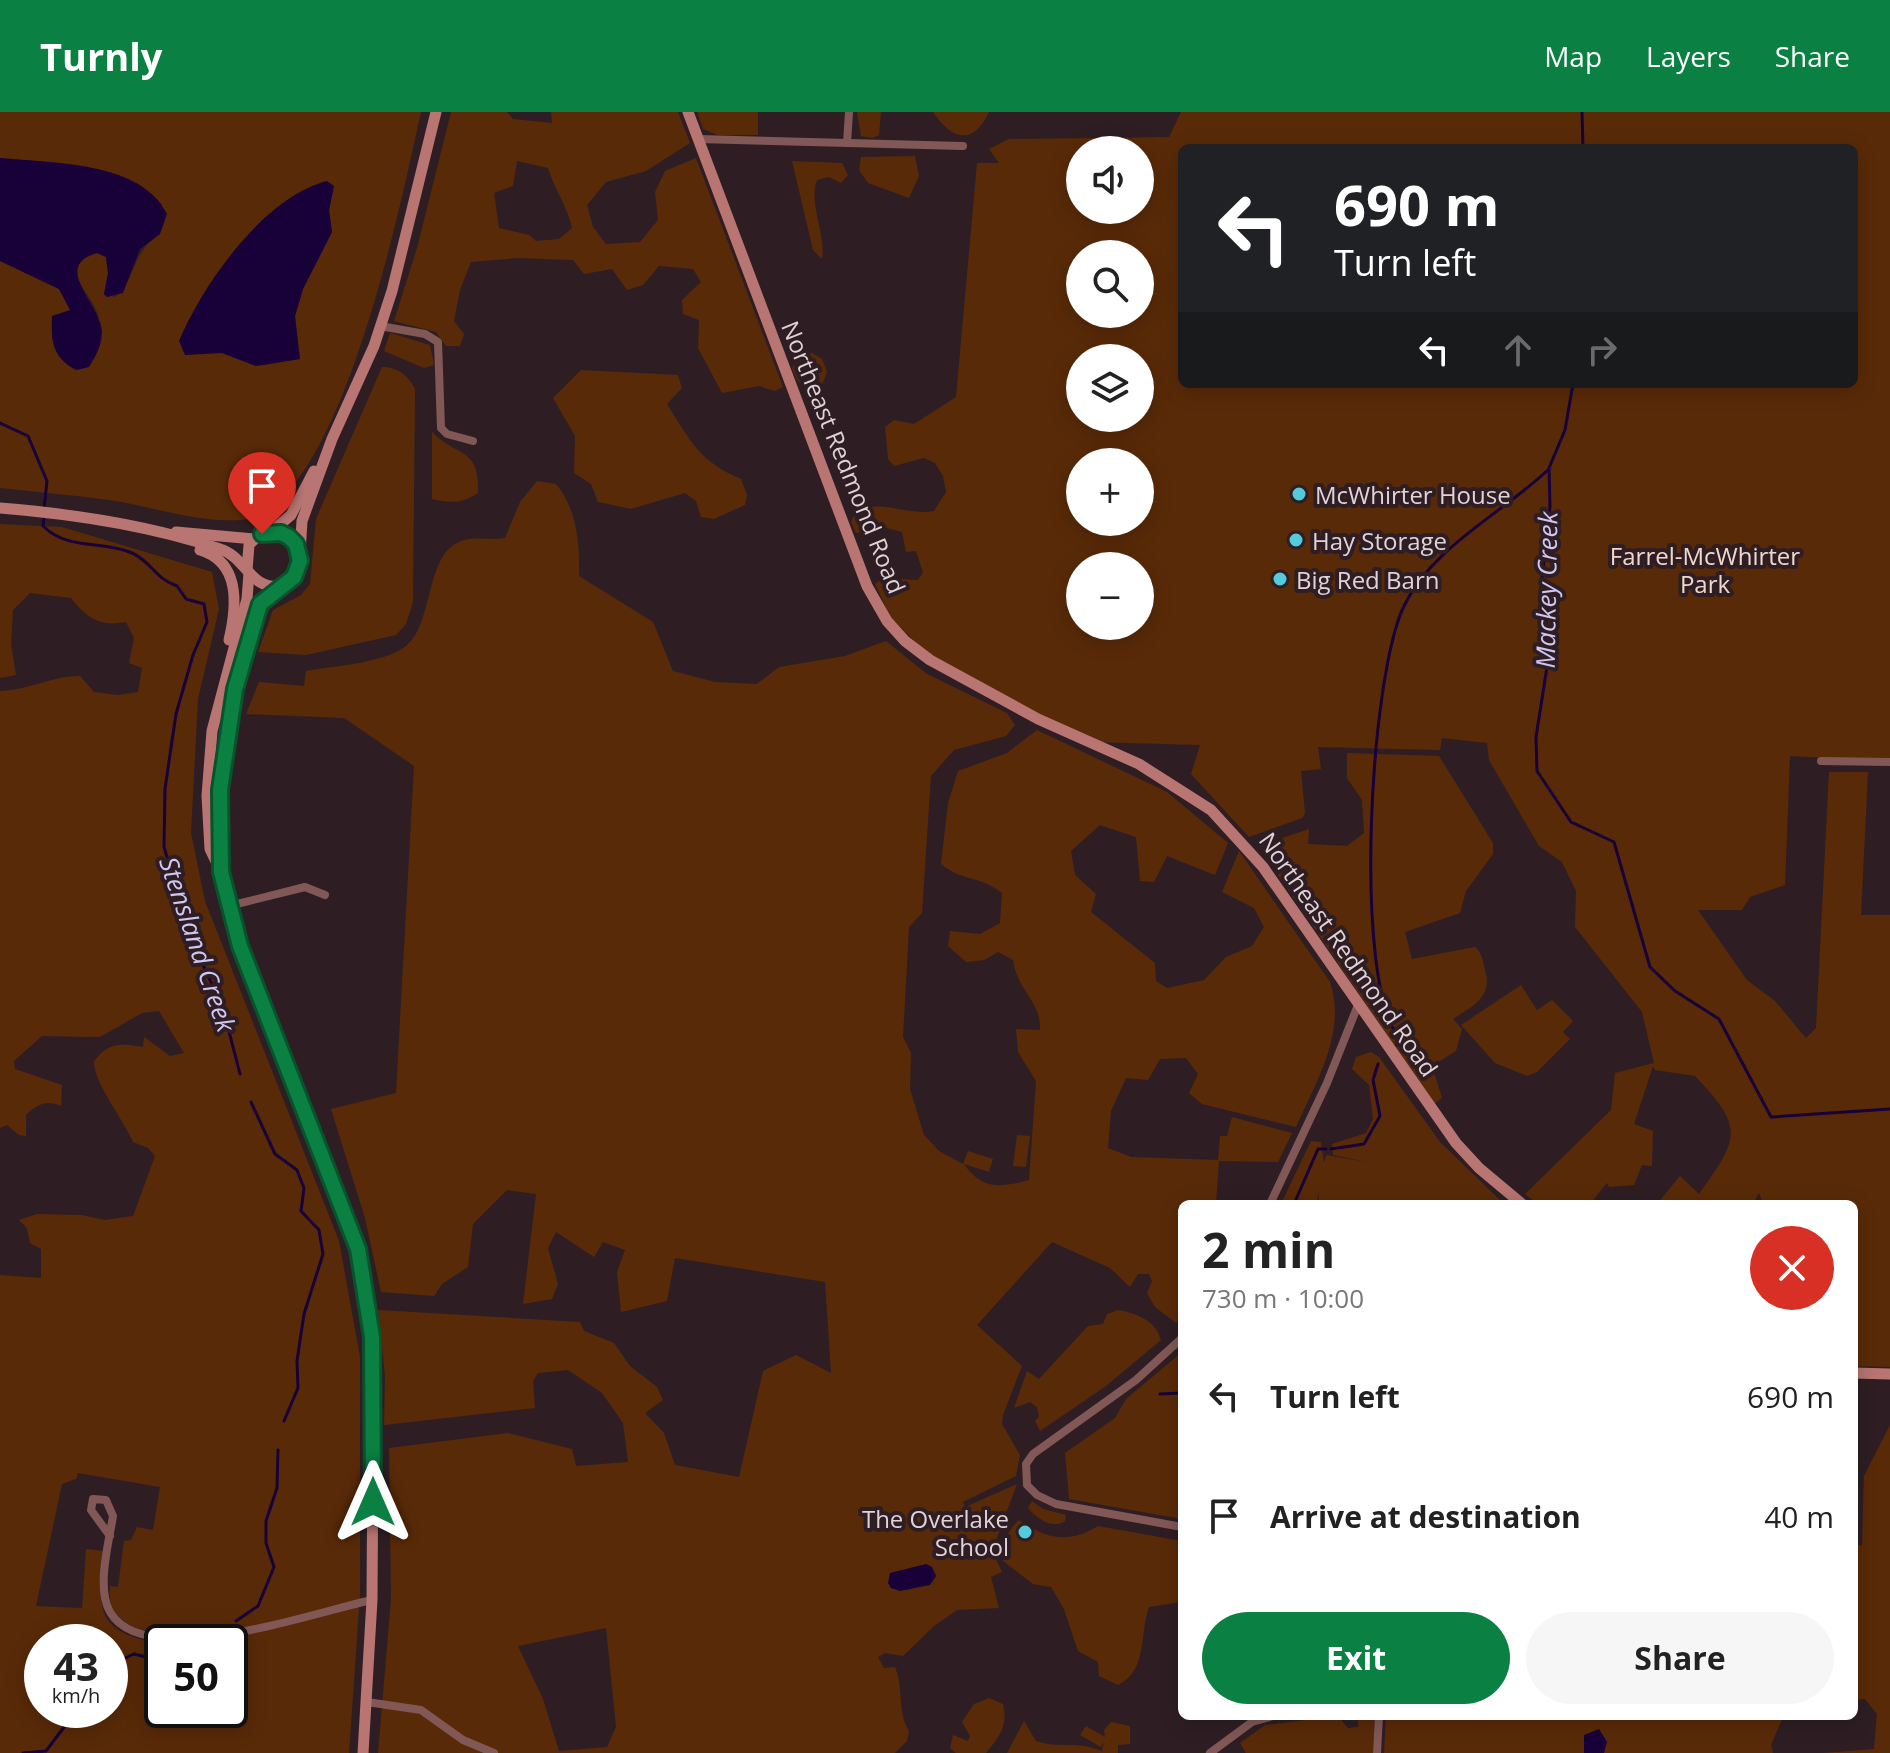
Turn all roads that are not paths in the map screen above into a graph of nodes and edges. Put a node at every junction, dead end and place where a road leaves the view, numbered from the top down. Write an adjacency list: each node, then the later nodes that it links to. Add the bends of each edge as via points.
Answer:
1 (436, 112): 7 (main road)
2 (688, 112): 4 (main road, Northeast Redmond Road)
3 (849, 112): 5 (street)
4 (698, 139): 5 (street); 23 (main road, Northeast Redmond Road, via 867,586 887,621 930,660 1038,719 1139,764 1211,810 1263,867)
5 (847, 143): 6 (street)
6 (963, 146)
7 (380, 326): 8 (main road); 9 (street, via 425,334 438,342 441,428)
8 (332, 439): 12 (main road, via 291,515); 14 (main road, via 302,521)
9 (473, 441)
10 (0, 508): 11 (main road)
11 (132, 526): 13 (main road); 15 (main road, via 225,550); 17 (main road, via 212,554 230,574 234,616)
12 (271, 532): 13 (main road); 14 (main road, via 289,537)
13 (254, 539): 15 (main road, via 246,554)
14 (299, 552): 16 (main road, via 299,569)
15 (248, 572): 16 (main road, via 264,586); 17 (main road, via 247,599)
16 (280, 586): 20 (main road, via 260,604 235,689 220,790)
17 (216, 712): 20 (main road, via 208,819 210,849)
18 (1821, 761): 19 (street)
19 (1890, 762)
20 (221, 872): 22 (main road)
21 (325, 895): 22 (street, via 305,887)
22 (229, 906): 31 (main road, via 264,1012 343,1204 364,1275 373,1373)
23 (1358, 1005): 24 (street); 25 (main road, Northeast Redmond Road, via 1456,1143)
24 (1272, 1200)
25 (1517, 1200)
26 (1178, 1342): 29 (street, via 1026,1464 1027,1485 1056,1504)
27 (1858, 1373): 28 (main road)
28 (1890, 1374)
29 (1178, 1526)
30 (110, 1536): 31 (street, via 108,1610 130,1629 153,1637 228,1636)
31 (372, 1600): 32 (main road)
32 (367, 1702): 35 (main road); 36 (street, via 421,1710 463,1740)
33 (1259, 1720): 37 (street)
34 (1379, 1720): 38 (street)
35 (363, 1753)
36 (494, 1753)
37 (1210, 1753)
38 (1377, 1753)

